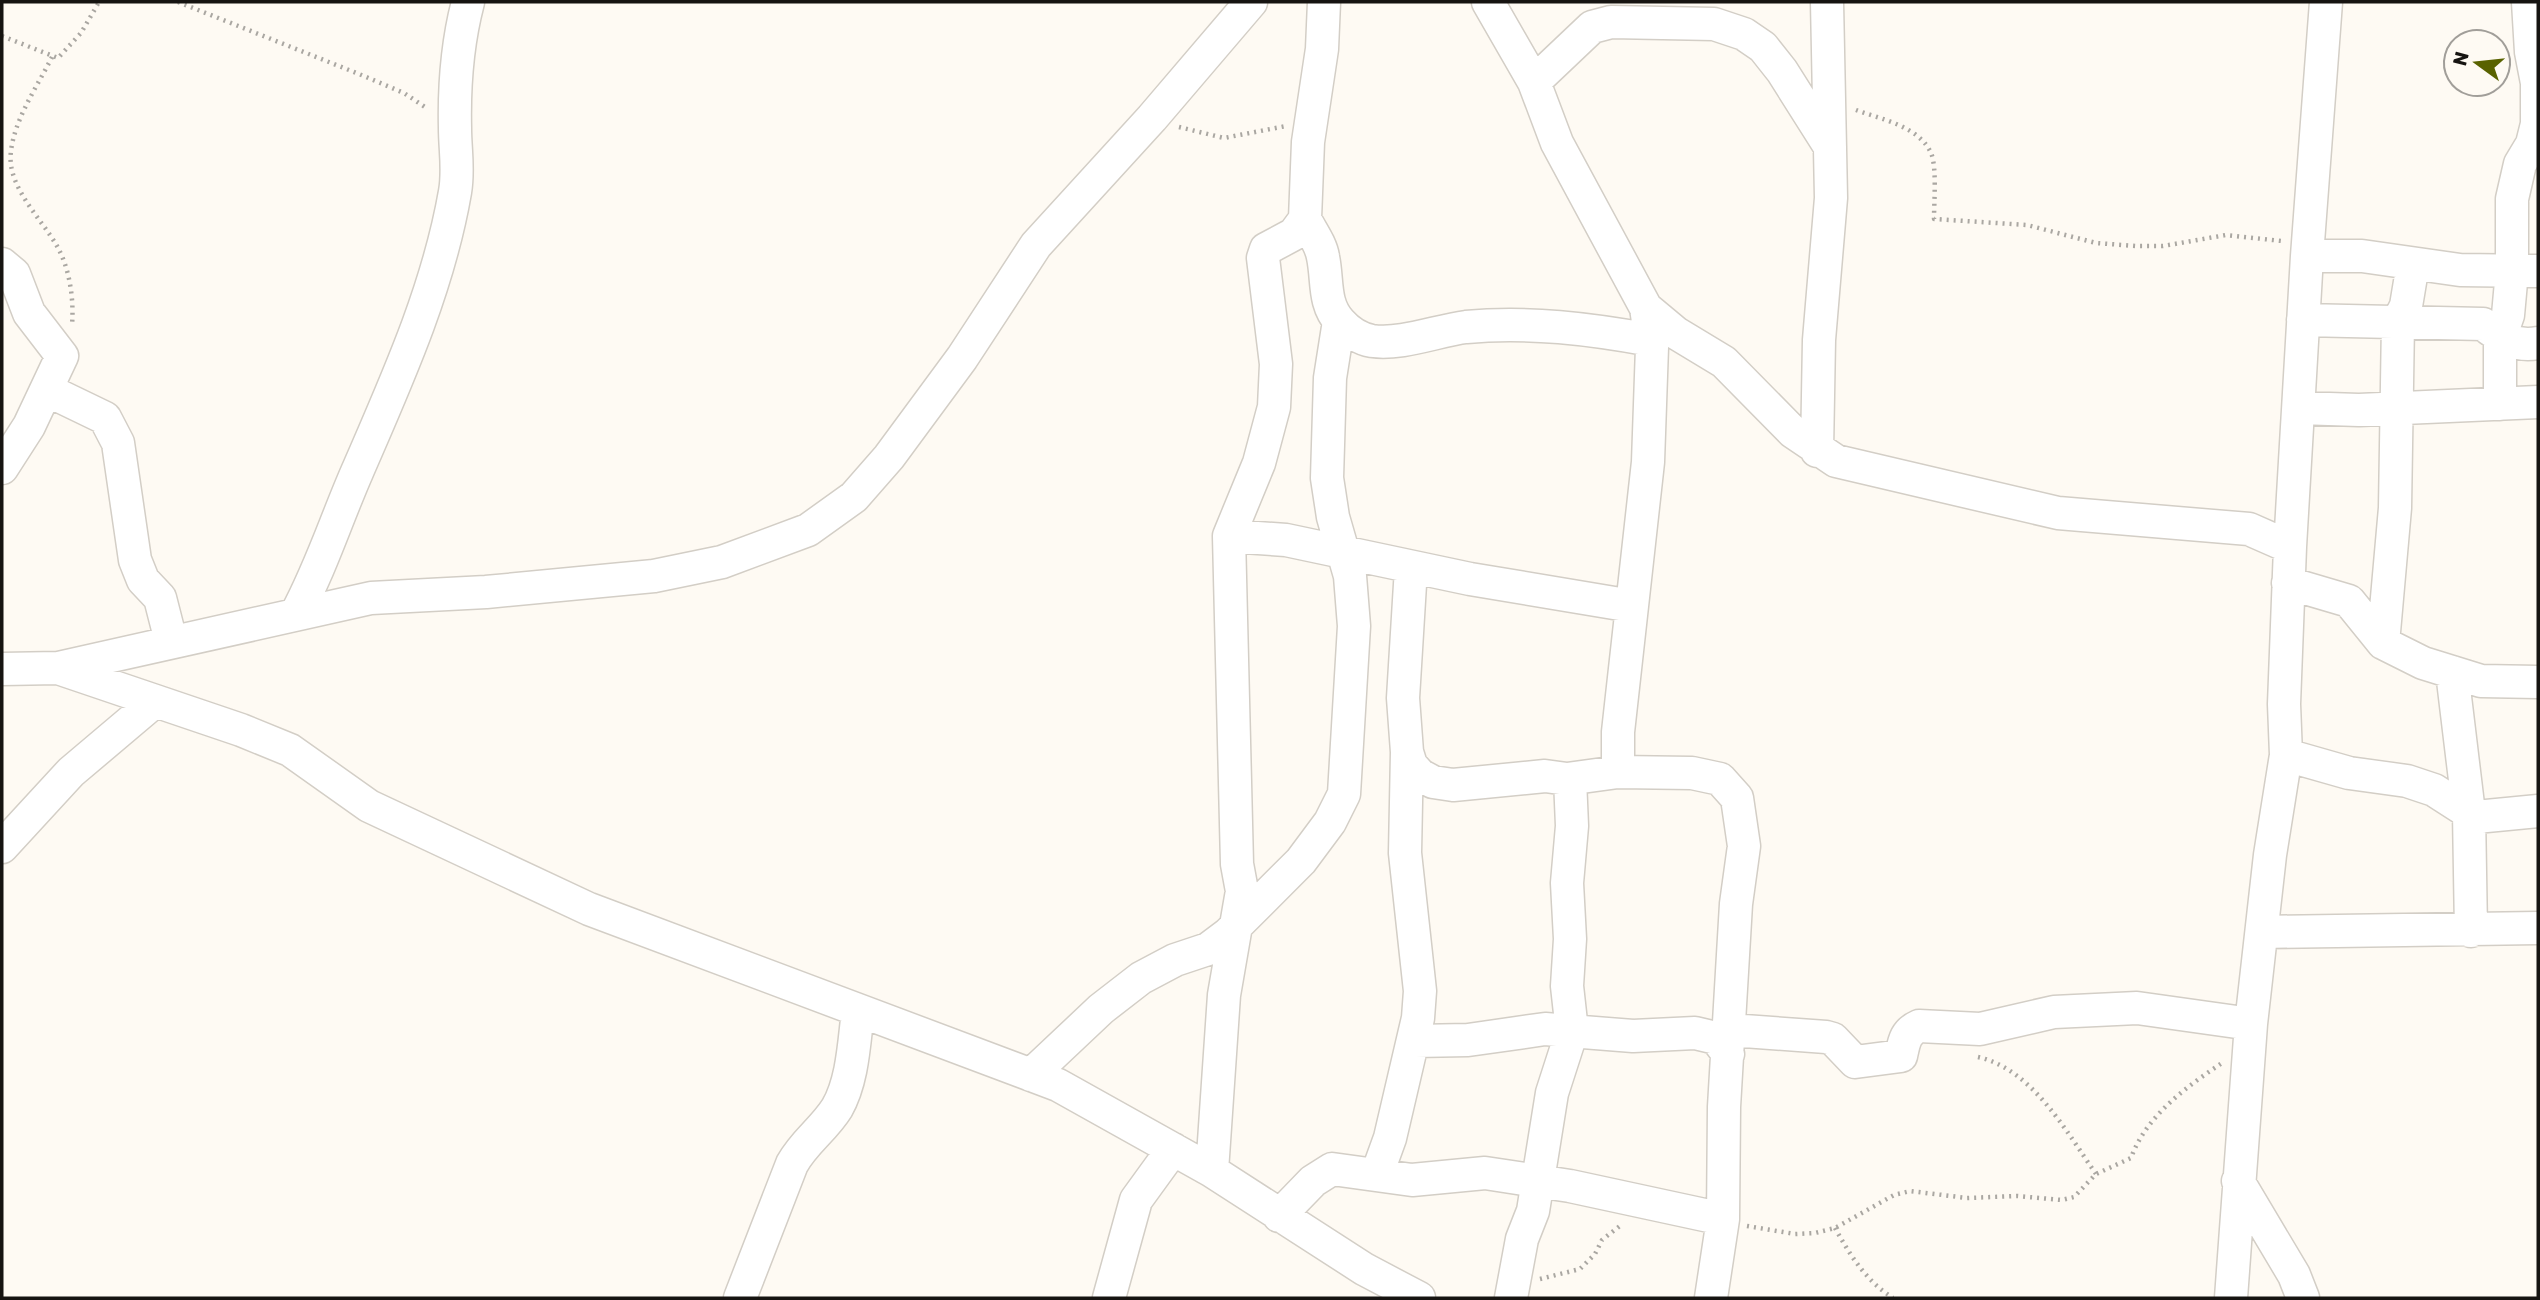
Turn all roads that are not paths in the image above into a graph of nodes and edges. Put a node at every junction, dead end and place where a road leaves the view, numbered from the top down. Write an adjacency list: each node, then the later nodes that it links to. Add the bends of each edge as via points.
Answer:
1 (468, 2): 35 (street, via 456,62 456,191 416,332 319,571)
2 (1251, 2): 35 (street, via 1036,245 962,358 889,457 854,497 808,530 722,562 654,576 371,598)
3 (1324, 2): 10 (street)
4 (1488, 2): 8 (street)
5 (1827, 2): 9 (street)
6 (2326, 2): 11 (street)
7 (2528, 2): 14 (street, via 2537,83 2536,124 2515,183 2511,214)
8 (1534, 82): 9 (street, via 1592,27 1611,22 1714,24 1744,34 1763,47); 15 (street, via 1557,143)
9 (1830, 147): 27 (street)
10 (1306, 219): 17 (street, via 1323,254 1326,293); 29 (street, via 1302,228 1273,243 1262,258 1276,364 1274,407 1259,463)
11 (2307, 250): 13 (street); 16 (street)
12 (2, 264): 22 (street, via 14,274 29,313 62,356)
13 (2413, 264): 14 (street); 18 (street, via 2406,306)
14 (2525, 271): 19 (street)
15 (1646, 309): 20 (street); 27 (street, via 1724,362)
16 (2303, 320): 18 (street); 25 (street)
17 (1339, 321): 20 (street, via 1370,341 1468,327 1521,326 1566,327); 31 (street, via 1330,378 1327,478)
18 (2398, 322): 19 (street, via 2483,324); 26 (street)
19 (2500, 338): 21 (street, via 2525,345); 24 (street)
20 (1651, 341): 34 (street, via 1648,463)
21 (2538, 343)
22 (47, 390): 28 (street); 36 (street, via 105,418 118,443 135,560 143,580 160,598)
23 (2538, 402): 24 (street)
24 (2500, 404): 26 (street)
25 (2299, 408): 26 (street); 30 (street)
26 (2395, 410): 37 (street, via 2395,508)
27 (1817, 451): 30 (street, via 1862,469 2058,513 2249,529)
28 (2, 468)
29 (1229, 536): 31 (street, via 1286,540); 51 (street, via 1237,864 1242,891)
30 (2290, 547): 33 (street)
31 (1343, 553): 32 (street); 51 (street, via 1354,626 1344,794 1301,862)
32 (1411, 568): 34 (street); 44 (street, via 1403,698)
33 (2288, 583): 37 (street, via 2349,601); 45 (street)
34 (1632, 606): 46 (street)
35 (296, 614): 36 (street)
36 (171, 641): 38 (street)
37 (2383, 643): 41 (street)
38 (131, 650): 40 (street); 43 (street, via 122,682)
39 (2, 668): 40 (street)
40 (58, 668): 43 (street)
41 (2452, 672): 42 (street, via 2481,681); 49 (street)
42 (2538, 682)
43 (142, 697): 50 (street); 55 (street, via 290,750 369,806 589,909)
44 (1407, 752): 47 (street, via 1411,765 1433,782 1453,785 1545,776); 58 (street, via 1405,853 1420,991)
45 (2286, 755): 49 (street, via 2349,773 2407,781 2434,790); 54 (street)
46 (1618, 772): 47 (street); 59 (street, via 1708,776 1720,779 1737,798 1744,846 1736,904)
47 (1570, 779): 56 (street, via 1567,986)
48 (2538, 811): 49 (street, via 2476,817)
49 (2469, 813): 53 (street)
50 (2, 847)
51 (1234, 928): 60 (street, via 1208,949 1141,978); 62 (street, via 1215,1092)
52 (2538, 928): 53 (street)
53 (2471, 931): 54 (street)
54 (2262, 932): 57 (street)
55 (858, 1011): 60 (street); 69 (street, via 852,1059 838,1106 802,1145 792,1164)
56 (1572, 1031): 58 (street, via 1520,1030 1468,1040); 59 (street, via 1633,1036 1704,1034); 65 (street, via 1552,1093)
57 (2251, 1032): 59 (street, via 2137,1008 2054,1012 1980,1029 1919,1026 1905,1037 1901,1056 1855,1062 1826,1037); 64 (street)
58 (1415, 1041): 63 (street)
59 (1729, 1042): 67 (street)
60 (1031, 1075): 61 (street, via 1058,1085)
61 (1173, 1149): 62 (street); 70 (street, via 1136,1200)
62 (1212, 1171): 66 (street)
63 (1377, 1174): 65 (street, via 1430,1180 1477,1172); 66 (street, via 1332,1169 1313,1181)
64 (2238, 1181): 73 (street); 74 (street, via 2294,1275)
65 (1538, 1183): 67 (street); 68 (street)
66 (1279, 1216): 71 (street)
67 (1723, 1219): 72 (street)
68 (1513, 1287)
69 (740, 1298)
70 (1109, 1298)
71 (1419, 1298)
72 (1711, 1298)
73 (2231, 1298)
74 (2302, 1298)

